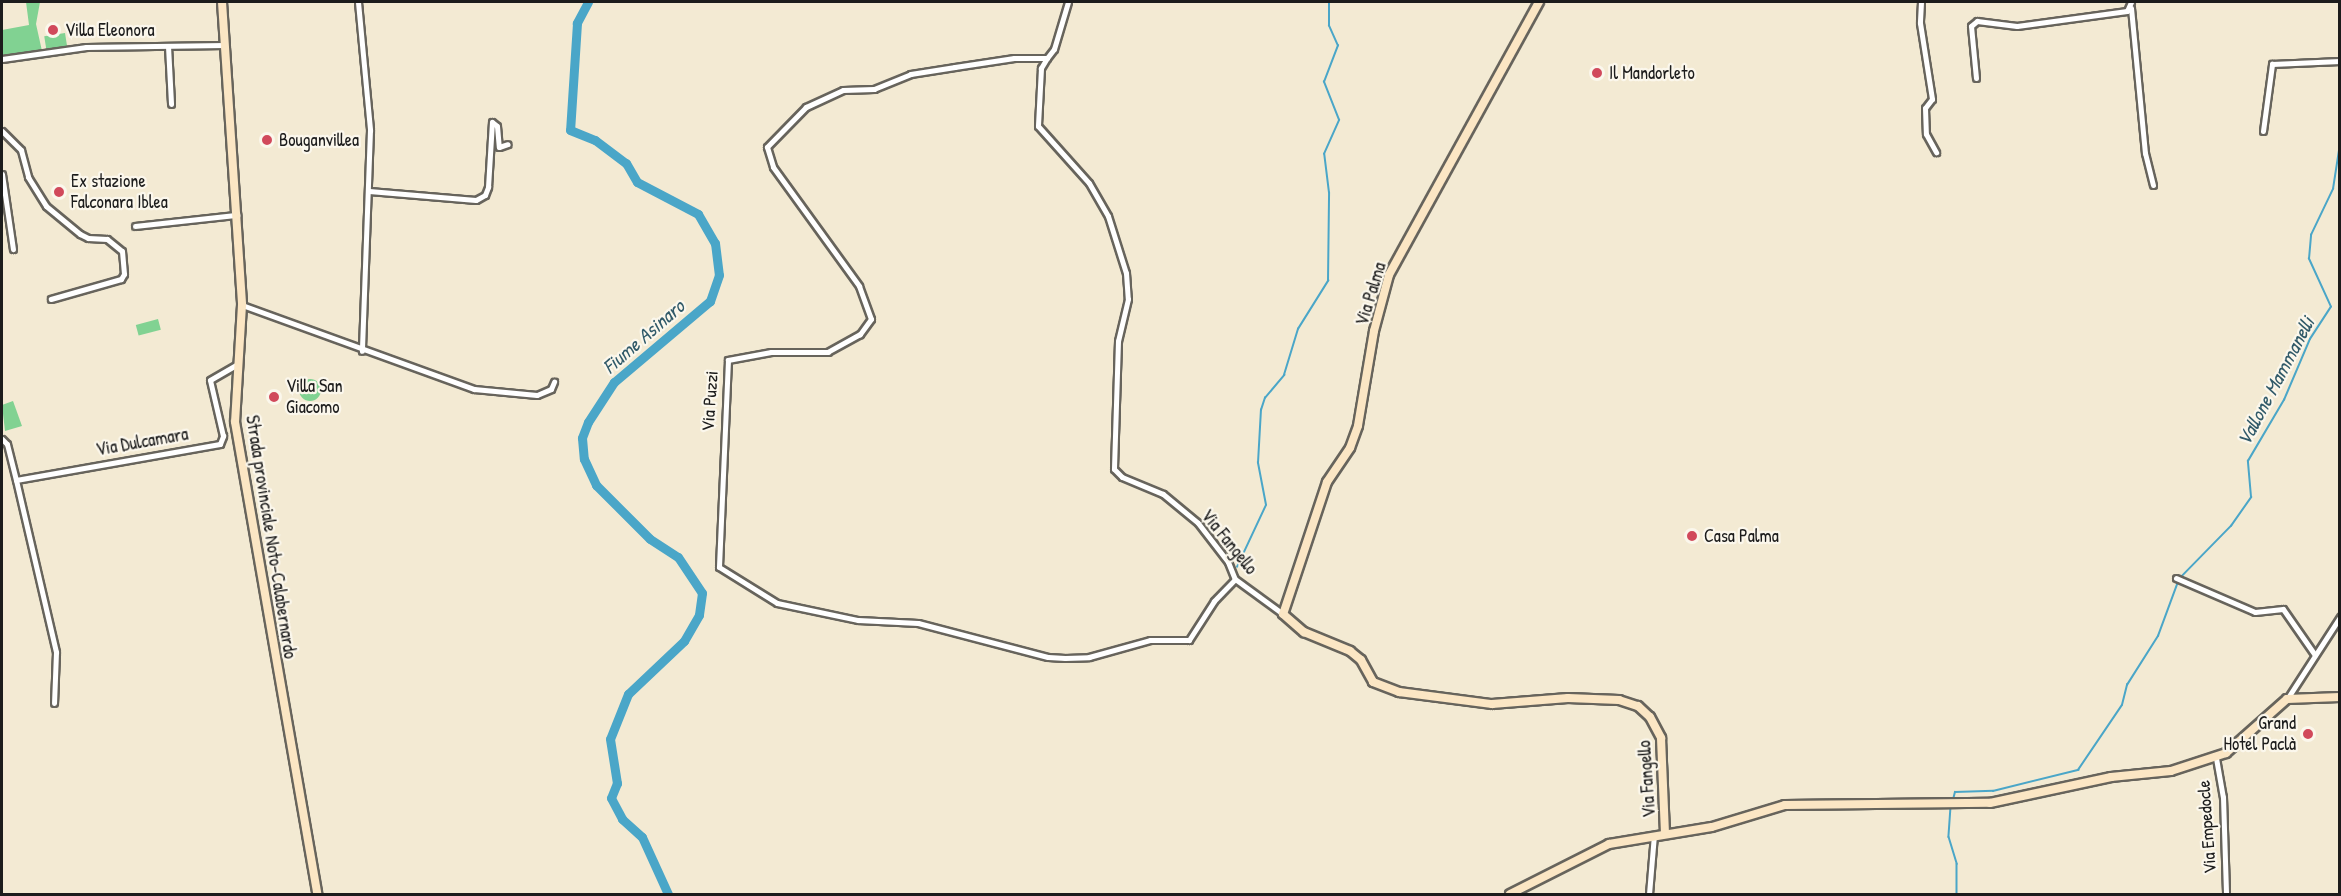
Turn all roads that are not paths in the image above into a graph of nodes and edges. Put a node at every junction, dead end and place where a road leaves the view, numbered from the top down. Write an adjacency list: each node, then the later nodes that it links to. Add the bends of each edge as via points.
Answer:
1 (222, 2): 7 (street, Strada provinciale Noto-Calabernardo)
2 (357, 2): 20 (street, via 370,130)
3 (1068, 2): 9 (street, via 1054,49)
4 (1539, 2): 33 (street, Via Palma, via 1389,275 1374,331 1358,426 1350,448 1327,482)
5 (1921, 2): 17 (street, via 1920,23 1932,99 1925,108 1926,134)
6 (2131, 5): 12 (street, via 2018,26 1977,21 1971,26); 19 (street, via 2145,153)
7 (225, 45): 8 (street); 22 (street, Strada provinciale Noto-Calabernardo)
8 (168, 46): 10 (street, via 67,48); 13 (street)
9 (1047, 58): 32 (street, Via Fangello, via 1041,68 1038,126 1089,183 1108,216 1126,273 1128,299 1118,341 1114,469 1122,477 1163,494 1198,523 1228,562); 32 (street, Via Puzzi, via 1014,58 955,67 911,74 874,89 843,90 806,107 768,147 773,167 859,286 871,319 860,334 828,352 771,352 728,360 719,567 777,603 858,620 918,623 1065,658 1089,657 1150,640 1189,640 1214,601)
10 (2, 59)
11 (2340, 61): 15 (street, via 2272,64)
12 (1976, 78)
13 (171, 104)
14 (2, 131): 24 (street, via 21,150 28,177 46,206 80,234 107,239 122,250 121,279)
15 (2264, 131)
16 (508, 144): 20 (street, via 500,147 497,126 492,122 488,187 485,195 476,200)
17 (1935, 152)
18 (2, 174): 21 (street, via 12,249)
19 (2153, 185)
20 (369, 191): 26 (street)
21 (2, 192)
22 (237, 215): 23 (street); 25 (street, Strada provinciale Noto-Calabernardo)
23 (135, 226)
24 (51, 298)
25 (242, 305): 26 (street); 27 (street, Strada provinciale Noto-Calabernardo)
26 (362, 351): 28 (street, via 443,381 486,392 537,395 551,389)
27 (238, 364): 30 (street, Via Dulcamara, via 210,381 223,436 220,444); 42 (street, Strada provinciale Noto-Calabernardo, via 237,442)
28 (554, 382)
29 (2, 439): 30 (street)
30 (16, 480): 38 (street, via 56,652)
31 (2176, 578): 35 (street, via 2255,612 2283,609)
32 (1235, 579): 33 (street, Via Fangello)
33 (1283, 614): 40 (street, Via Fangello, via 1304,632 1350,651 1361,660 1373,682 1399,692 1492,704 1568,698 1619,700 1638,706 1655,724 1661,738)
34 (2340, 617): 35 (street)
35 (2315, 655): 37 (street)
36 (2340, 697): 37 (street)
37 (2287, 699): 39 (street, via 2243,741)
38 (54, 703)
39 (2216, 758): 40 (street, via 2171,771 2111,777 1990,803 1785,805 1712,827); 45 (street, Via Empedocle, via 2223,797)
40 (1665, 834): 41 (street)
41 (1654, 835): 43 (street, via 1609,844); 44 (street)
42 (317, 894)
43 (1510, 894)
44 (1649, 894)
45 (2226, 894)

